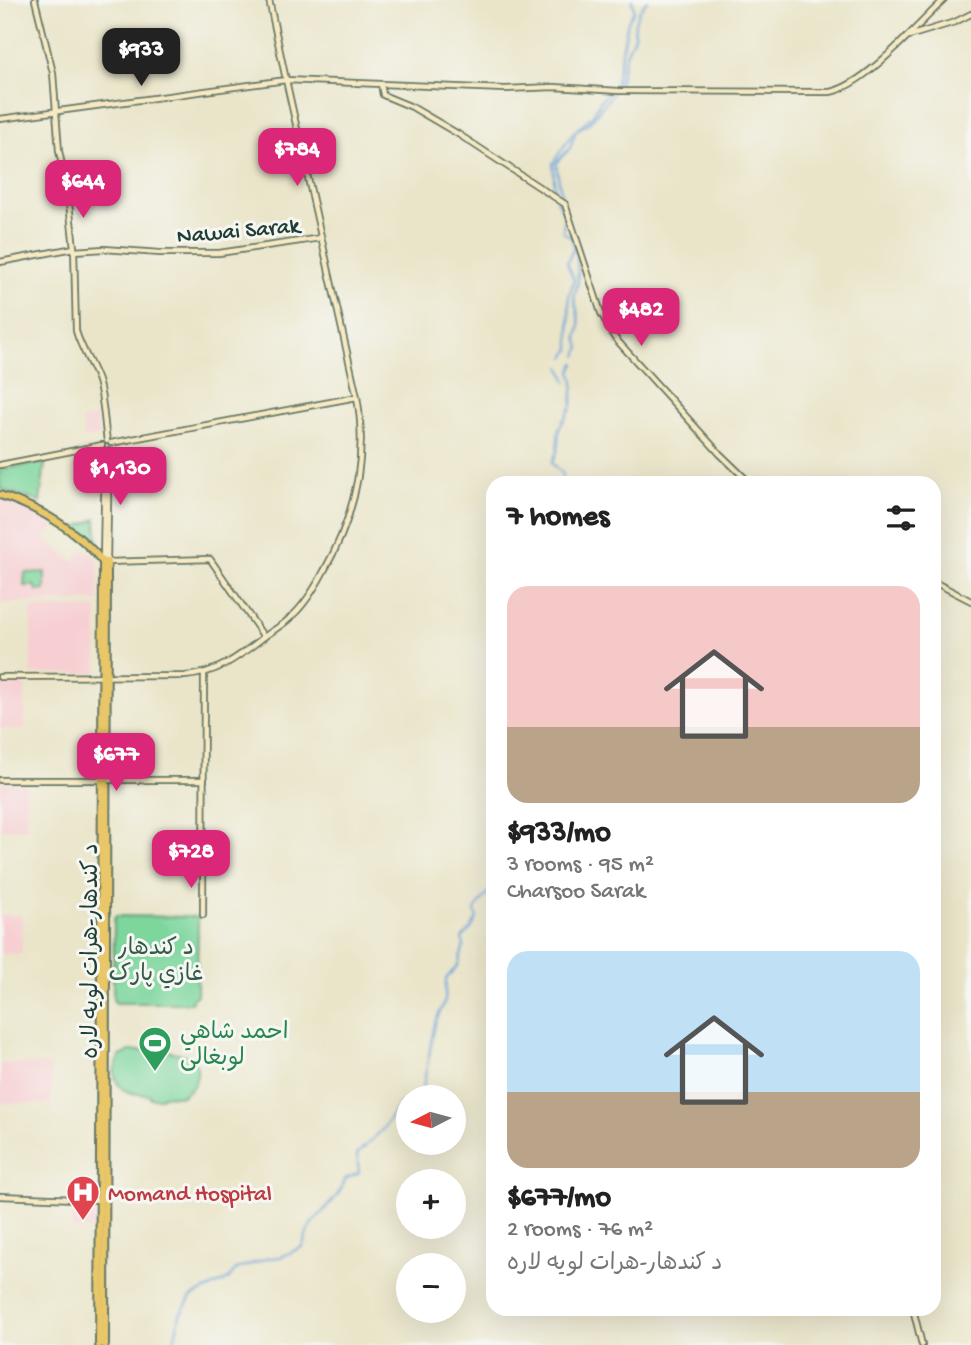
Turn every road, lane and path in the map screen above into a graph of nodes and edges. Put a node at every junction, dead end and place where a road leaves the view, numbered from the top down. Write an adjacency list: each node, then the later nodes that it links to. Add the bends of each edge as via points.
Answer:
1 (36, 0): 8 (street, via 53,73)
2 (268, 0): 6 (street)
3 (944, 0): 5 (street)
4 (971, 14): 5 (street)
5 (905, 37): 7 (street, via 863,76 830,93)
6 (286, 80): 7 (street); 8 (street); 10 (street)
7 (381, 84): 16 (street, via 383,95 458,134 563,203 601,313 614,337)
8 (56, 111): 9 (street); 11 (street)
9 (0, 119)
10 (321, 238): 11 (street, Nawai Sarak, via 219,253); 13 (street)
11 (74, 249): 12 (street, Nawai Sarak); 14 (street, via 76,331 100,386)
12 (0, 262)
13 (357, 397): 14 (street); 21 (street, via 359,474 344,534 312,593 290,619)
14 (107, 446): 15 (street); 18 (street)
15 (0, 465)
16 (743, 476)
17 (0, 495): 18 (highway, via 55,521)
18 (105, 562): 21 (street, via 210,559); 24 (highway, د کندهار-هرات لويه لاره)
19 (941, 586): 20 (street)
20 (971, 601)
21 (264, 637): 22 (street)
22 (204, 674): 24 (street); 27 (street)
23 (0, 677): 24 (street)
24 (105, 677): 26 (highway, د کندهار-هرات لويه لاره)
25 (0, 780): 26 (street)
26 (105, 780): 27 (street); 30 (highway, د کندهار-هرات لويه لاره); 30 (highway, د کندهار-هرات لويه لاره)
27 (204, 780): 28 (street)
28 (203, 915)
29 (0, 1196): 30 (street)
30 (102, 1200): 32 (highway, د کندهار-هرات لويه لاره); 33 (highway, د کندهار-هرات لويه لاره)
31 (915, 1316): 34 (street)
32 (99, 1345)
33 (105, 1345)
34 (922, 1345)

